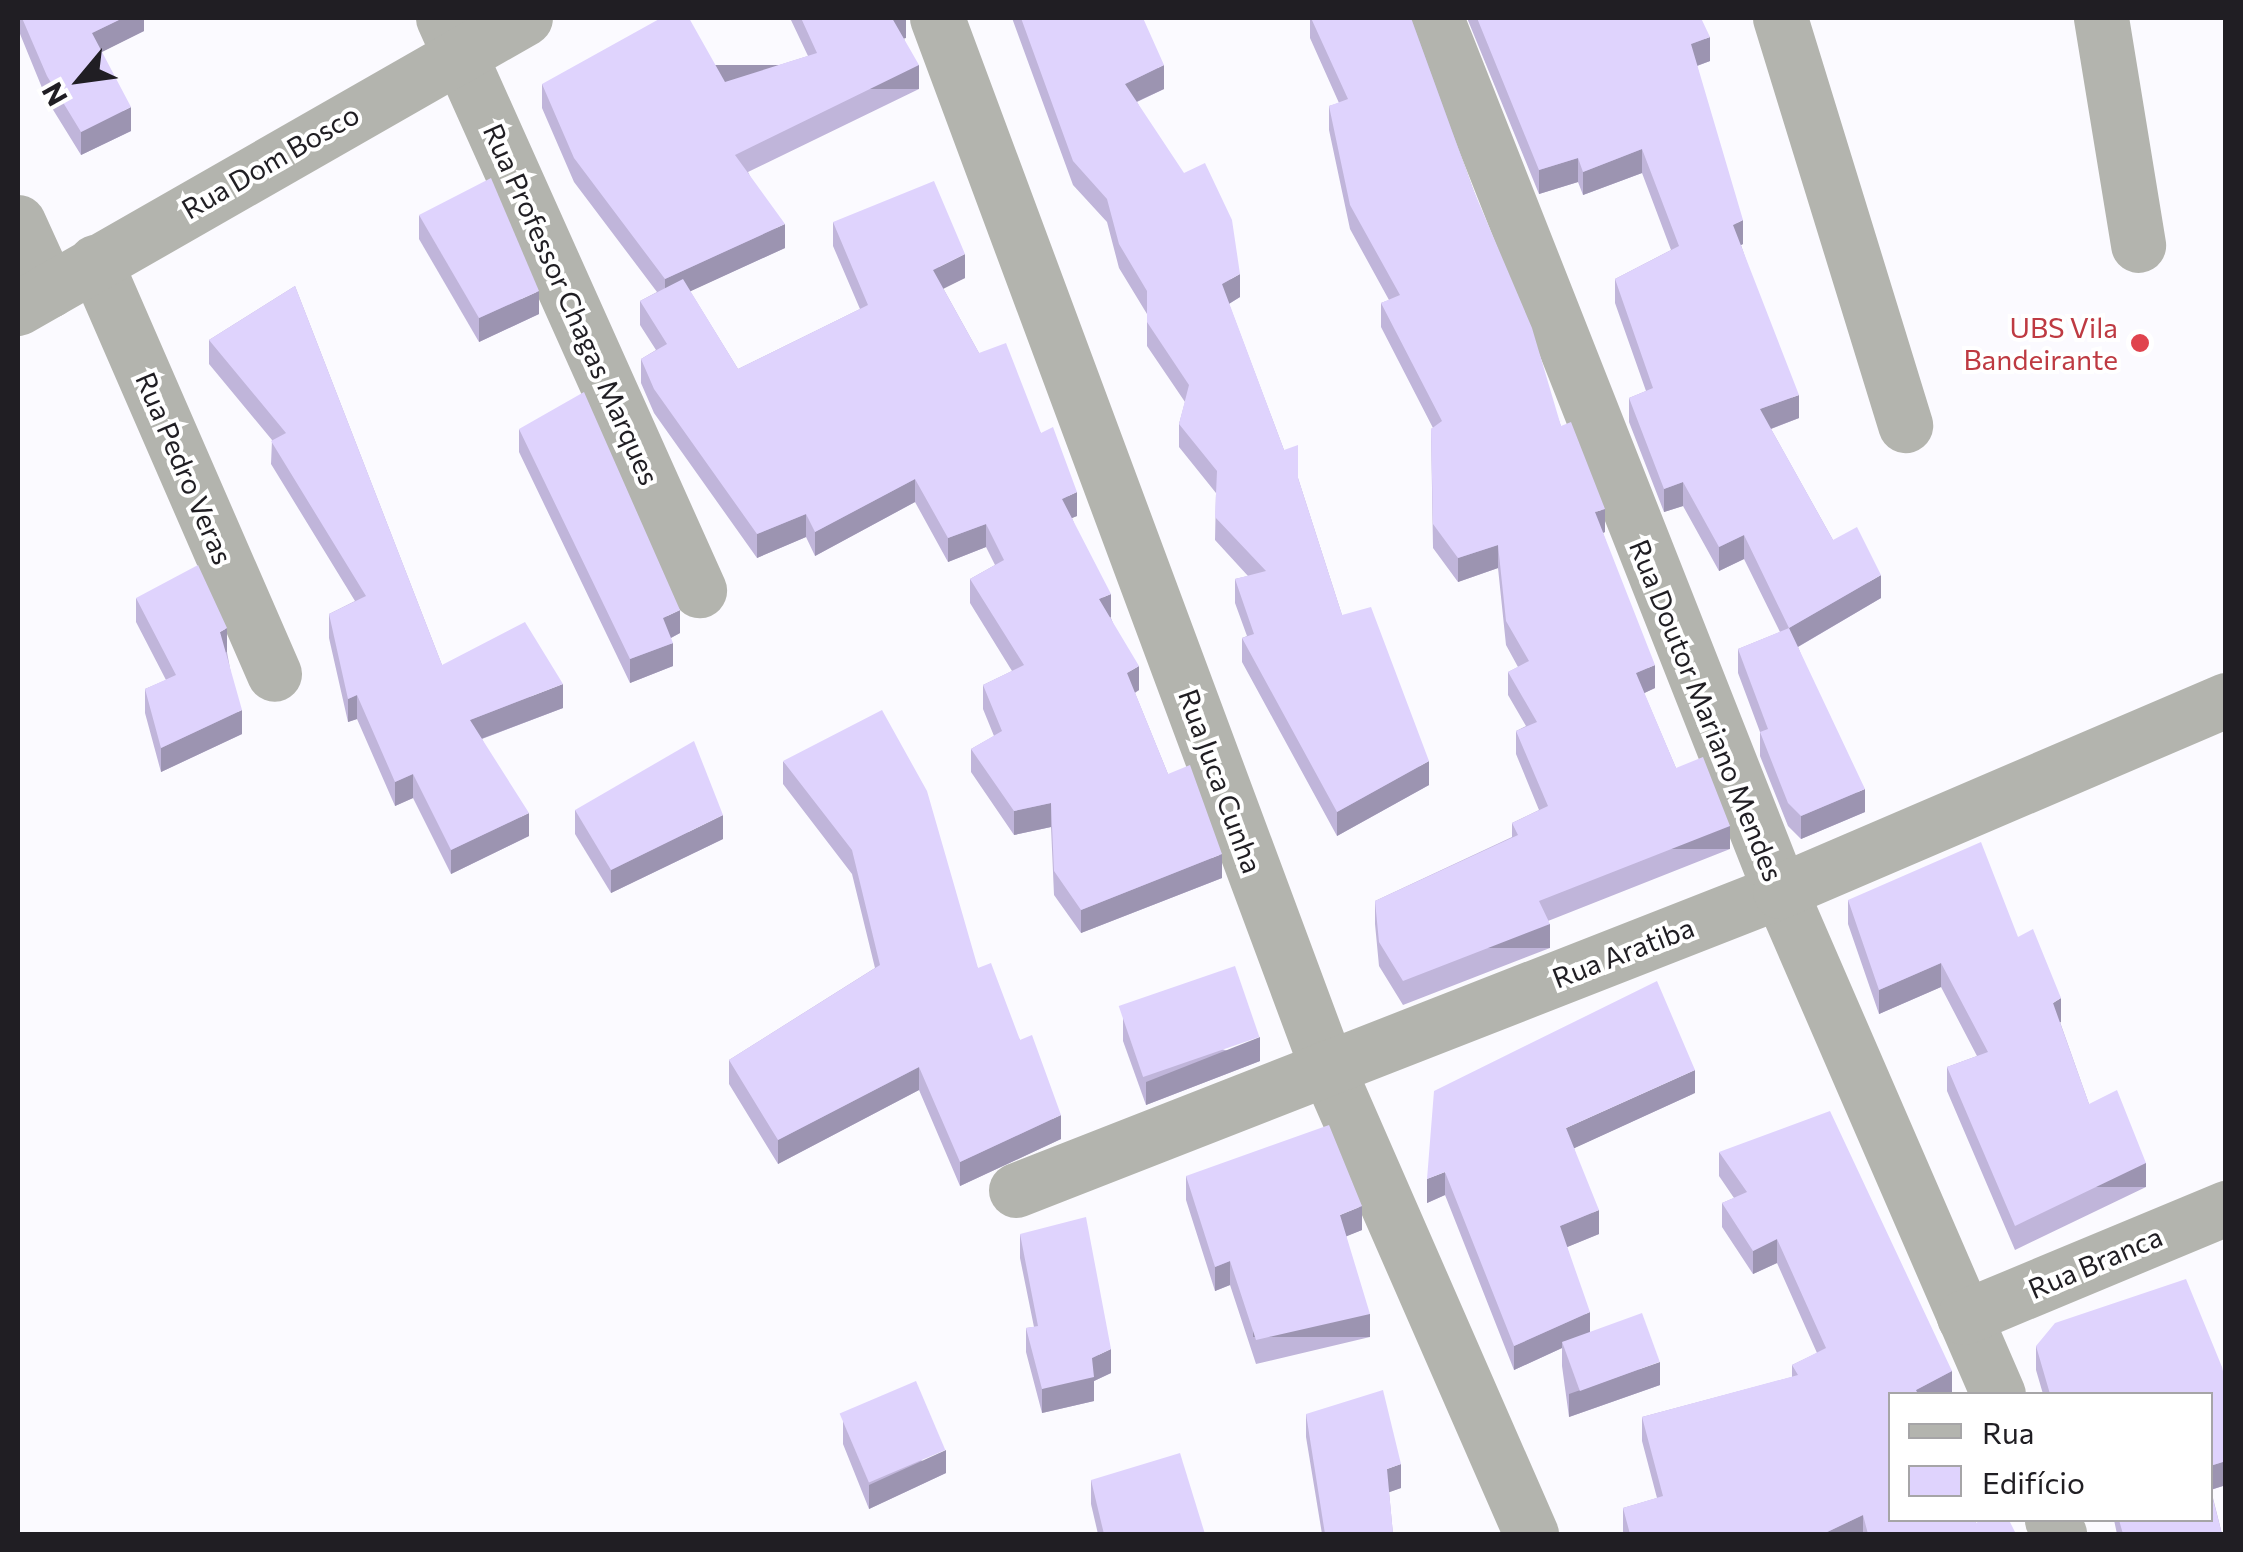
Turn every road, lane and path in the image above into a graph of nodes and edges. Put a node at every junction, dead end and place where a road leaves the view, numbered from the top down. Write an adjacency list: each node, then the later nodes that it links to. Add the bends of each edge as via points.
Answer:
1 (525, 18): 6 (street, Rua Dom Bosco)
2 (937, 18): 16 (street, Rua Juca Cunha)
3 (1436, 18): 15 (street, Rua Doutor Mariano Mendes)
4 (1780, 18): 11 (street)
5 (2101, 18): 8 (street)
6 (451, 34): 9 (street, Rua Dom Bosco); 12 (street, Rua Professor Chagas Marques)
7 (18, 222): 10 (street)
8 (2138, 245)
9 (95, 262): 10 (street, Rua Dom Bosco); 13 (street, Rua Pedro Veras)
10 (33, 299)
11 (1905, 425)
12 (699, 590)
13 (274, 674)
14 (2226, 700): 15 (street, Rua Aratiba)
15 (1780, 891): 16 (street, Rua Aratiba); 19 (street, Rua Doutor Mariano Mendes)
16 (1327, 1067): 17 (street, Rua Aratiba); 21 (street, Rua Juca Cunha)
17 (1016, 1190)
18 (2226, 1208): 19 (street, Rua Branca)
19 (1964, 1317): 20 (street, Rua Doutor Mariano Mendes)
20 (1997, 1392)
21 (1531, 1534)

